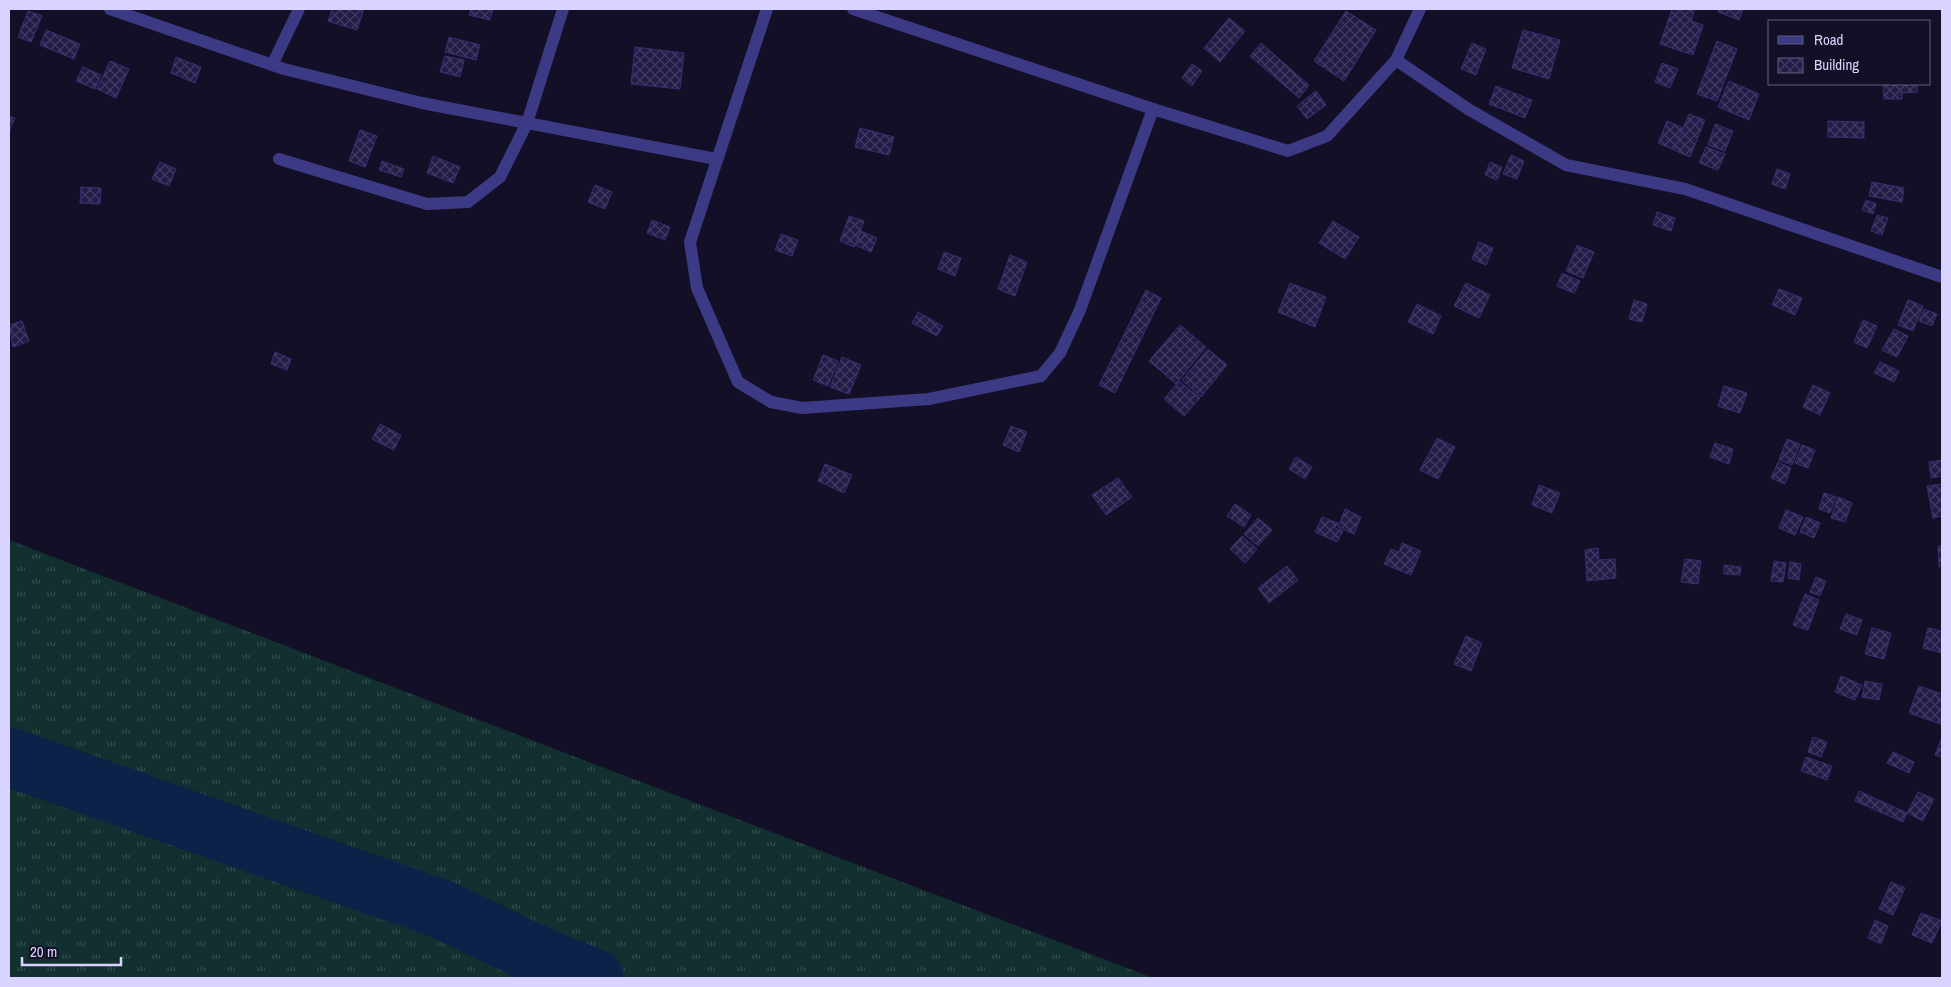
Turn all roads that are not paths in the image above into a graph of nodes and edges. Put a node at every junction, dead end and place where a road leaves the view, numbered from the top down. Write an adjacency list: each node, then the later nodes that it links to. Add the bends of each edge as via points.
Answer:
1 (110, 9): 8 (street)
2 (299, 9): 8 (street)
3 (563, 9): 10 (street)
4 (767, 9): 12 (street)
5 (854, 9): 9 (street)
6 (1420, 9): 7 (street)
7 (1396, 60): 9 (street, via 1327,136 1288,151); 13 (street, via 1468,109 1566,165 1685,189)
8 (272, 65): 10 (street, via 422,103)
9 (1153, 109): 12 (street, via 1080,310 1060,353 1041,376 929,399 802,408 771,402 738,382 697,288 690,242)
10 (527, 123): 11 (street, via 500,177 468,202 427,204); 12 (street)
11 (279, 159)
12 (716, 159)
13 (1942, 277)

